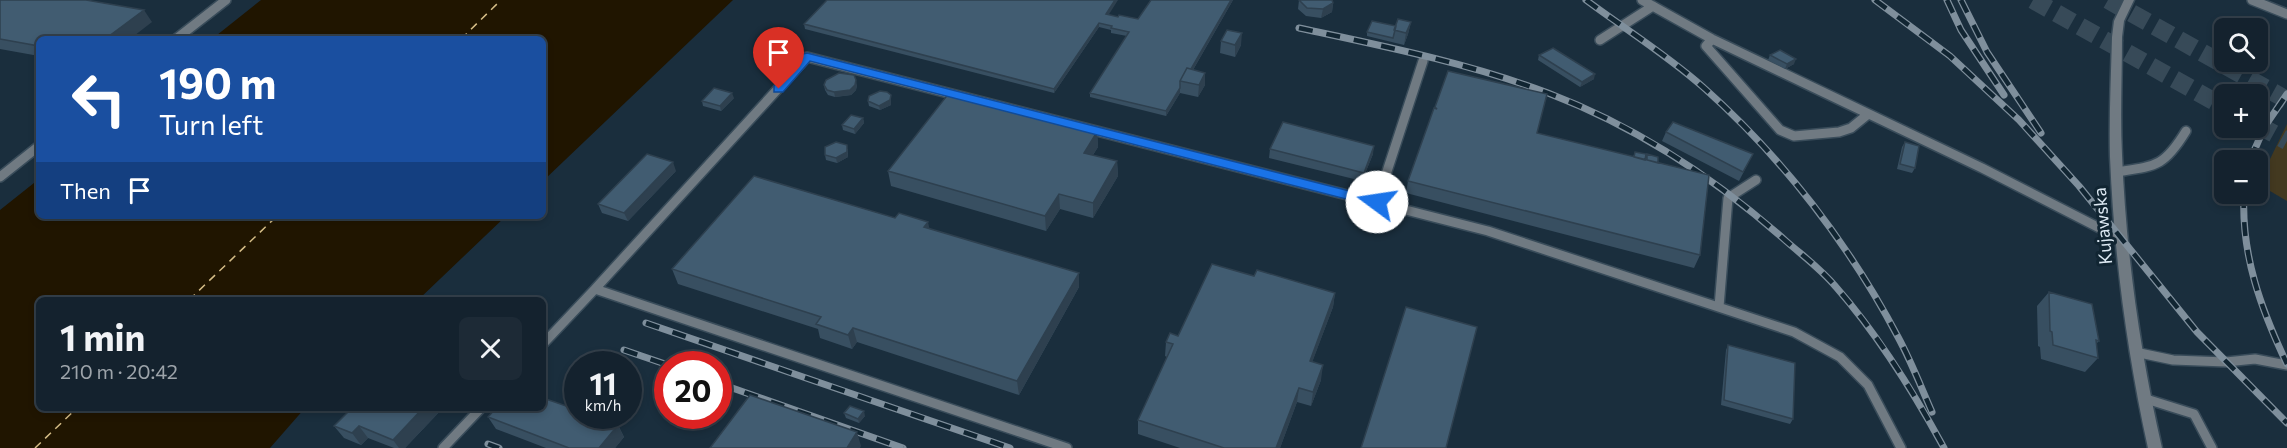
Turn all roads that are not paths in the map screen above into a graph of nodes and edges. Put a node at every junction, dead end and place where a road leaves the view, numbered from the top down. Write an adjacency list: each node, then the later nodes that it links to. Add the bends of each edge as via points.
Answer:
1 (226, 0): 7 (lane)
2 (1642, 0): 5 (lane)
3 (2129, 0): 14 (street, Kujawska, via 2117,37)
4 (2252, 0): 6 (lane)
5 (1653, 6): 8 (lane); 9 (lane)
6 (2287, 14)
7 (180, 36)
8 (1712, 39): 11 (lane); 11 (lane, via 1706,46 1780,130 1794,136 1839,132)
9 (1600, 40)
10 (1423, 61): 17 (lane)
11 (1867, 115): 18 (lane)
12 (2186, 131): 14 (lane, via 2162,164)
13 (36, 148): 15 (lane)
14 (2116, 172): 18 (street, Kujawska)
15 (0, 177)
16 (1756, 180): 20 (lane, via 1728,198)
17 (1377, 202): 19 (lane, via 807,57); 20 (lane, via 1488,231)
18 (2121, 239): 22 (street, Kujawska)
19 (595, 290): 21 (lane); 27 (lane)
20 (1719, 307): 28 (lane, via 1794,332 1840,357 1868,385)
21 (546, 341)
22 (2135, 352): 23 (lane, via 2174,360 2255,359); 24 (street, Kujawska)
23 (2287, 365)
24 (2143, 398): 29 (street, Kujawska); 30 (lane, via 2194,414)
25 (478, 411): 26 (lane)
26 (443, 448)
27 (1067, 448)
28 (1901, 448)
29 (2155, 448)
30 (2212, 448)

